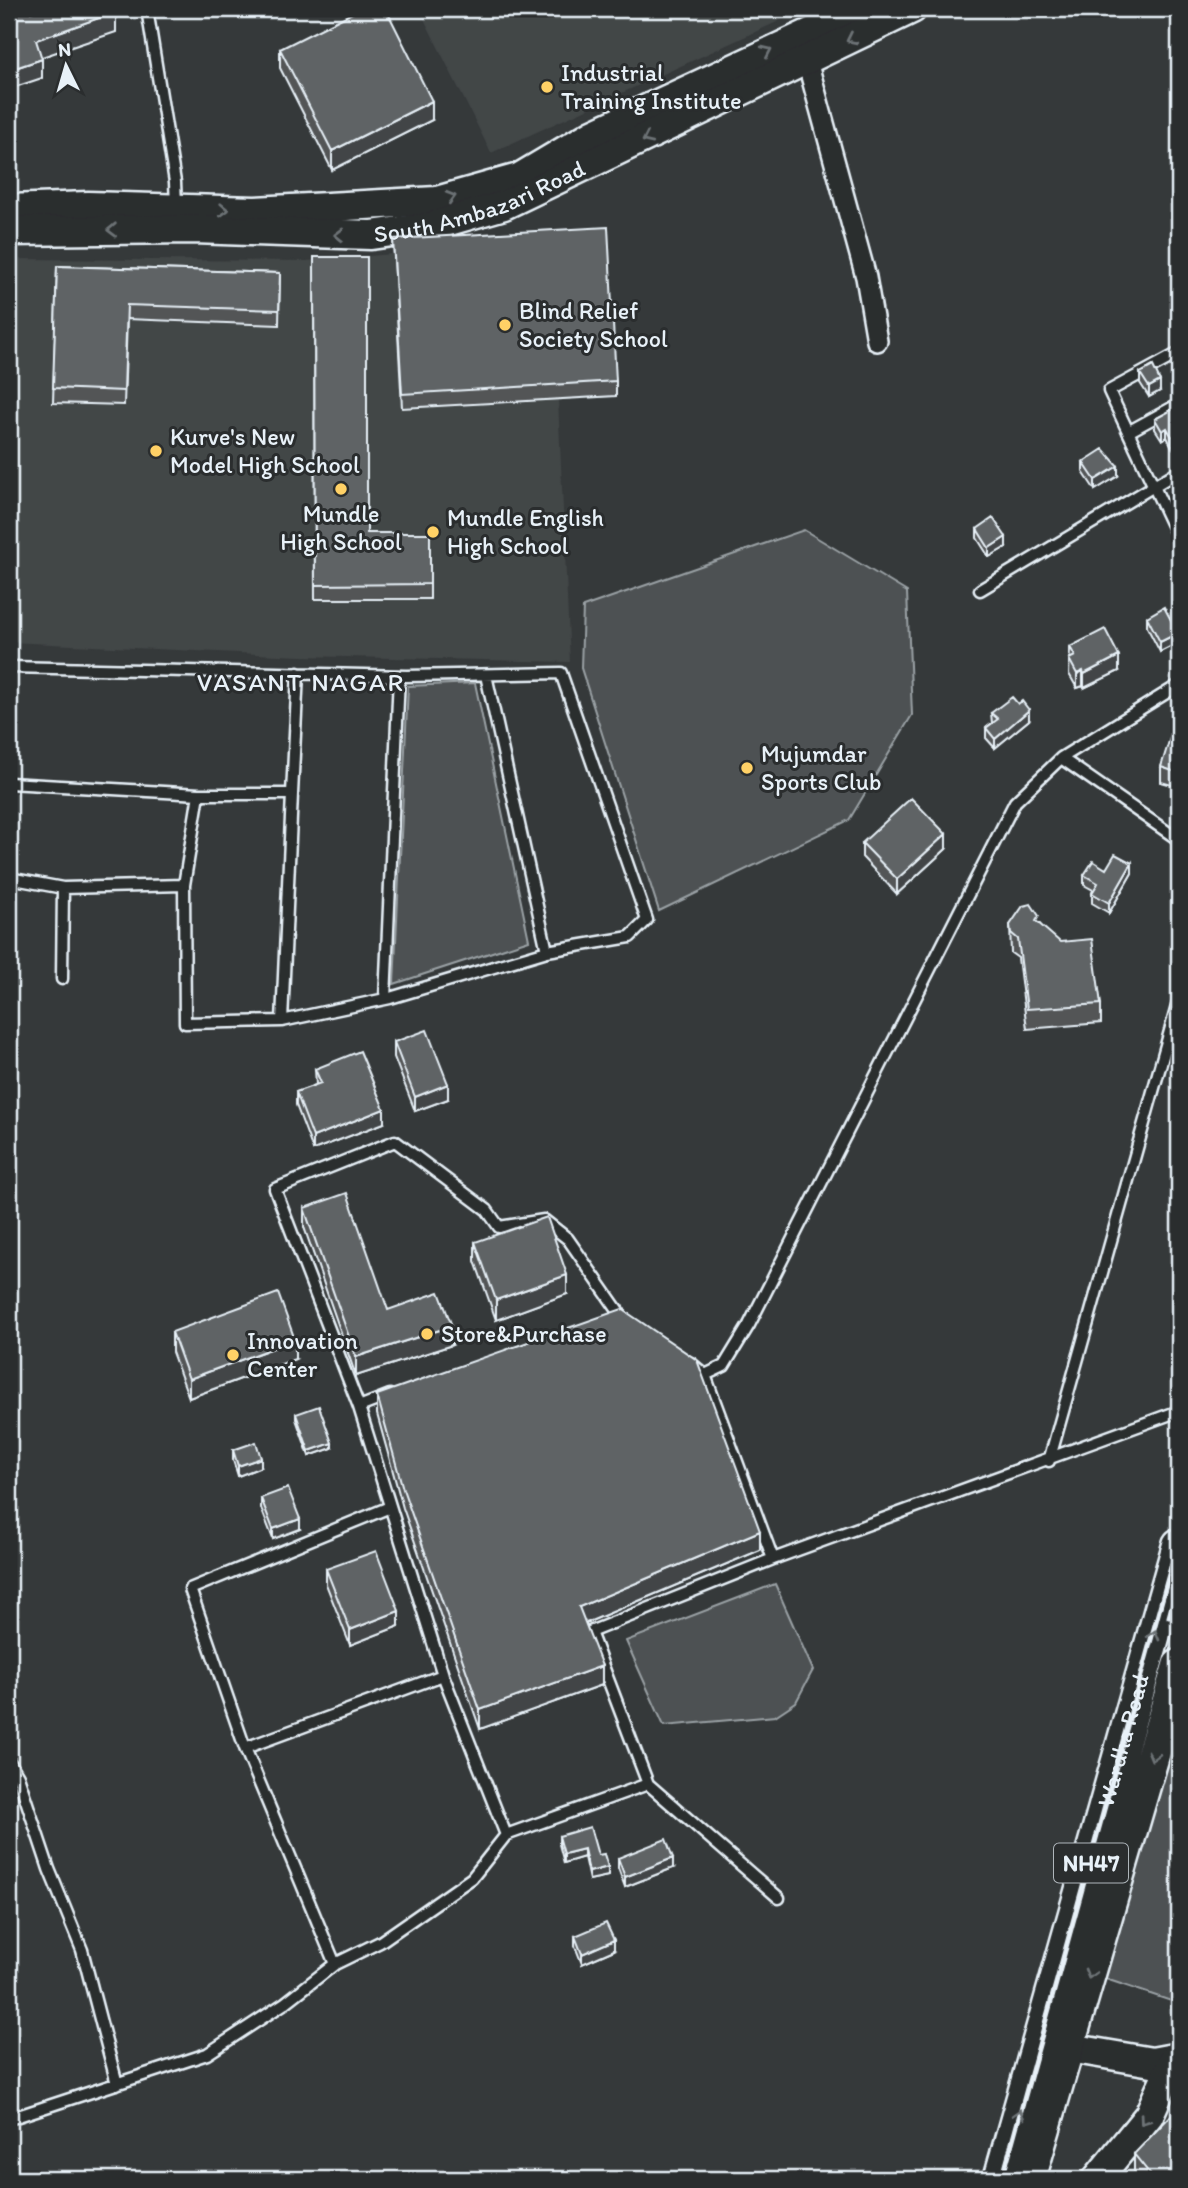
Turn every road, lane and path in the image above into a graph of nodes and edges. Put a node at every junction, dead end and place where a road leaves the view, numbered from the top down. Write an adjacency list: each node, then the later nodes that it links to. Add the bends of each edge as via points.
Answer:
1 (147, 9): 6 (lane)
2 (862, 9): 6 (main road, South Ambazari Road, one-way to 2, via 255,211 437,201 519,178 593,134)
3 (912, 9): 4 (main road, South Ambazari Road, one-way to 4)
4 (807, 61): 7 (main road, South Ambazari Road, one-way to 7, via 504,205 428,227 371,235 194,229); 8 (street, via 866,277)
5 (9, 209): 6 (main road, South Ambazari Road)
6 (176, 209)
7 (9, 231)
8 (877, 341)
9 (1179, 353): 11 (lane, via 1109,391)
10 (1179, 404): 11 (lane)
11 (1128, 432): 13 (lane)
12 (1179, 471): 13 (lane)
13 (1154, 487): 14 (lane); 15 (lane)
14 (1179, 540)
15 (980, 590)
16 (9, 667): 17 (lane)
17 (298, 673): 19 (lane); 24 (lane)
18 (486, 675): 19 (lane); 29 (lane); 29 (lane, via 561,673 647,920 630,937)
19 (399, 676): 31 (lane)
20 (1179, 685): 21 (lane)
21 (1061, 758): 25 (lane); 38 (lane, via 1015,802 749,1325 724,1366)
22 (9, 783): 23 (lane)
23 (199, 794): 24 (lane); 27 (lane)
24 (292, 794): 33 (lane)
25 (1179, 840)
26 (9, 878): 28 (lane)
27 (184, 885): 28 (lane); 33 (lane, via 185,1023)
28 (63, 888): 30 (lane)
29 (547, 951): 31 (lane)
30 (62, 979)
31 (385, 999): 33 (lane)
32 (1179, 999): 42 (lane)
33 (282, 1021)
34 (621, 1315): 35 (lane); 36 (lane); 40 (lane, via 568,1239 544,1220 499,1227 487,1210 395,1141 275,1189)
35 (605, 1320)
36 (632, 1321)
37 (685, 1358): 38 (lane)
38 (705, 1375): 45 (lane)
39 (407, 1389): 40 (lane)
40 (359, 1407): 43 (lane)
41 (1179, 1411): 42 (lane)
42 (1049, 1461): 45 (lane)
43 (390, 1507): 47 (lane); 48 (lane, via 190,1589)
44 (1179, 1545): 54 (highway, Wardha Road / NH47, one-way to 44)
45 (773, 1559): 50 (lane, via 590,1632)
46 (1179, 1666): 54 (highway, Wardha Road / NH47, one-way to 54)
47 (443, 1675): 48 (lane); 51 (lane)
48 (245, 1748): 53 (lane)
49 (9, 1761): 56 (lane, via 19,1776 82,1950)
50 (648, 1784): 51 (lane); 52 (lane)
51 (506, 1835): 53 (lane, via 472,1878 380,1941)
52 (779, 1898)
53 (335, 1964): 56 (lane, via 207,2054)
54 (1056, 2038): 55 (main road); 59 (highway, Wardha Road / NH47, one-way to 54); 60 (highway, Wardha Road / NH47)
55 (1178, 2052): 58 (main road, one-way to 58, via 1149,2115)
56 (117, 2084): 57 (lane)
57 (9, 2119)
58 (1103, 2177)
59 (1000, 2179)
60 (1029, 2179)

